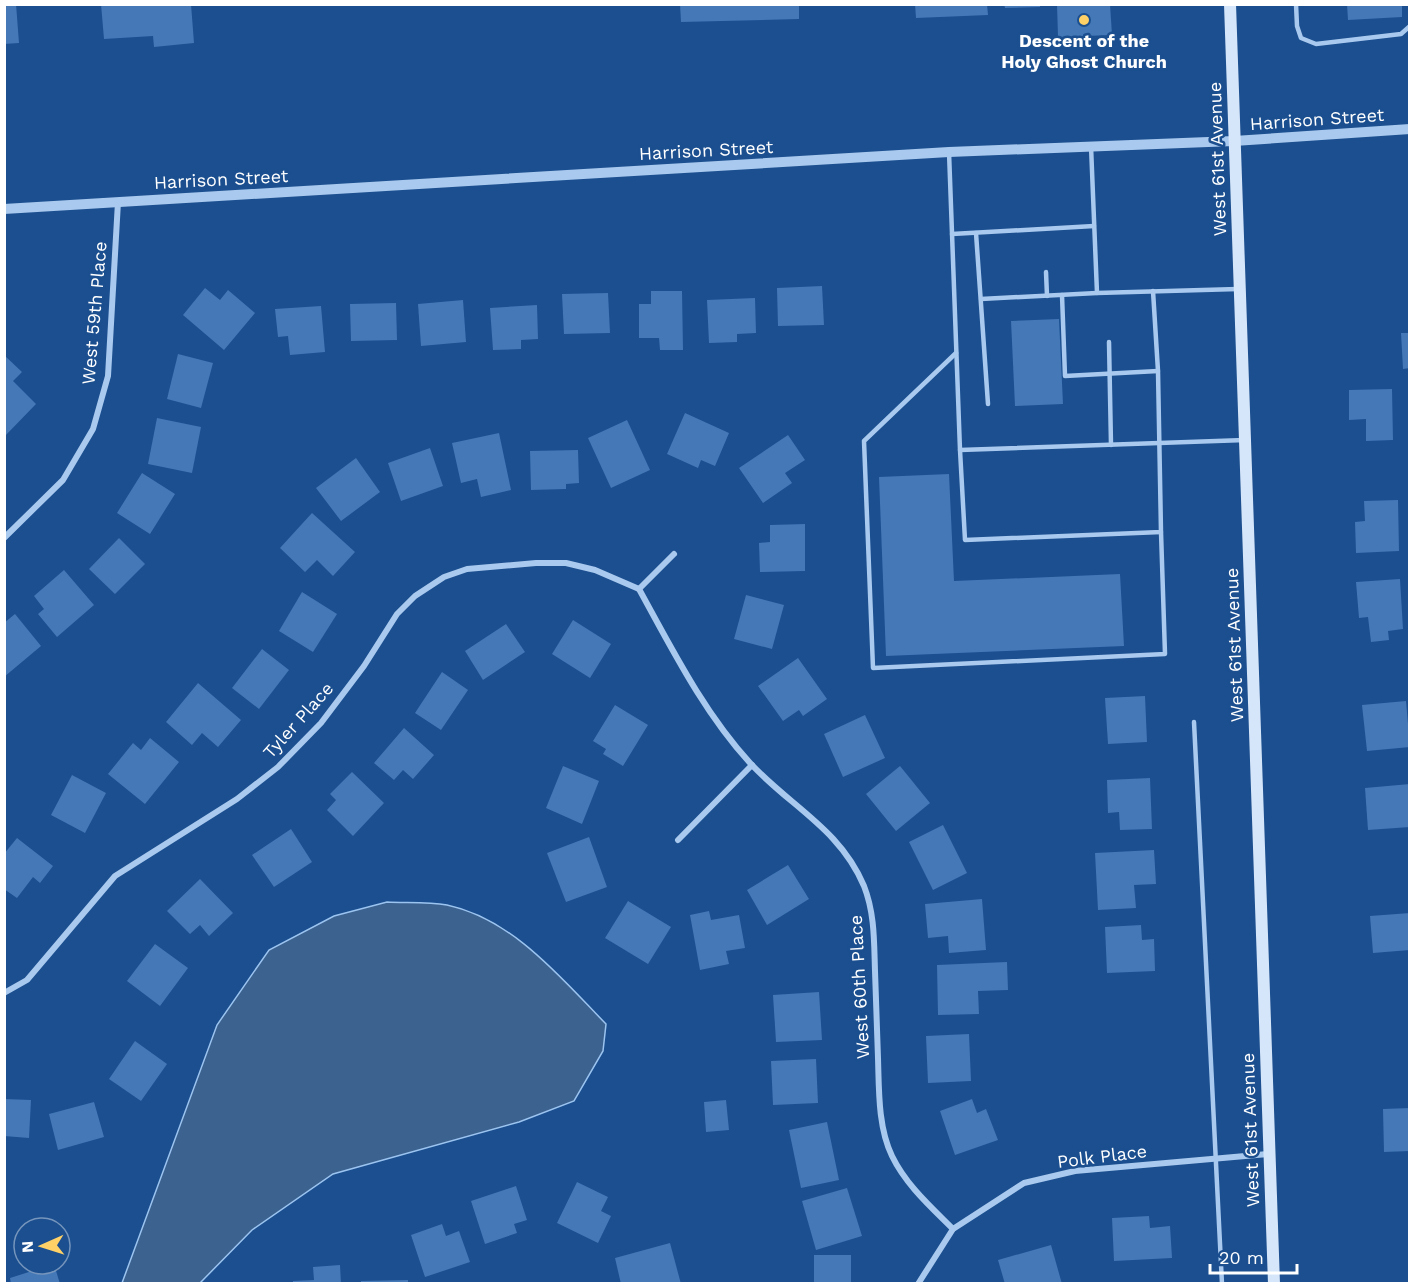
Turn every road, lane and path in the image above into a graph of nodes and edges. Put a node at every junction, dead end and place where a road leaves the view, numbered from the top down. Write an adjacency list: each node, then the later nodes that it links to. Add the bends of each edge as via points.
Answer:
1 (1230, 4): 5 (main road, West 61st Avenue)
2 (1296, 4): 3 (lane, via 1301,38 1316,44 1401,34)
3 (1410, 27)
4 (1410, 129): 5 (street, Harrison Street)
5 (1234, 141): 6 (street, Harrison Street); 16 (main road, West 61st Avenue)
6 (1091, 147): 7 (street, Harrison Street); 10 (lane)
7 (949, 153): 8 (street, Harrison Street); 13 (lane)
8 (118, 202): 9 (street, Harrison Street); 34 (street, West 59th Place, via 108,376 93,429 63,480)
9 (4, 209)
10 (1094, 226): 11 (lane); 18 (lane)
11 (1043, 229): 12 (lane); 14 (lane)
12 (976, 233): 13 (lane); 22 (lane)
13 (952, 234): 25 (lane)
14 (1044, 238)
15 (1046, 272): 21 (lane)
16 (1239, 289): 17 (lane); 29 (main road, West 61st Avenue)
17 (1153, 291): 19 (lane); 26 (lane)
18 (1097, 293): 19 (lane); 20 (lane)
19 (1107, 293): 23 (lane)
20 (1062, 295): 21 (lane); 27 (lane, via 1065,376)
21 (1047, 296): 22 (lane)
22 (981, 299): 28 (lane)
23 (1107, 301)
24 (1109, 342): 27 (lane)
25 (956, 353): 32 (lane); 33 (lane, via 864,441 873,669 1165,654)
26 (1158, 371): 27 (lane); 30 (lane)
27 (1110, 374): 31 (lane)
28 (988, 404)
29 (1245, 440): 30 (lane); 41 (main road, West 61st Avenue)
30 (1160, 443): 31 (lane); 33 (lane)
31 (1111, 445): 32 (lane)
32 (960, 450): 33 (lane, via 965,540)
33 (1161, 532)
34 (4, 538)
35 (674, 554): 36 (street)
36 (639, 589): 38 (street, West 60th Place, via 687,676 721,728); 40 (street, Tyler Place, via 595,570 566,563 467,569 444,577 415,596 397,614 321,723 278,767 237,799 115,876 27,980)
37 (1194, 722): 42 (lane)
38 (752, 765): 39 (street); 43 (street, West 60th Place, via 831,836 852,860 865,888 873,920 879,1090 891,1155 907,1182)
39 (678, 840)
40 (4, 993)
41 (1268, 1154): 42 (street, Polk Place); 46 (main road, West 61st Avenue)
42 (1216, 1160): 43 (street, Polk Place, via 1075,1171 1024,1183); 45 (lane)
43 (953, 1229): 44 (street)
44 (918, 1284)
45 (1222, 1284)
46 (1274, 1284)

